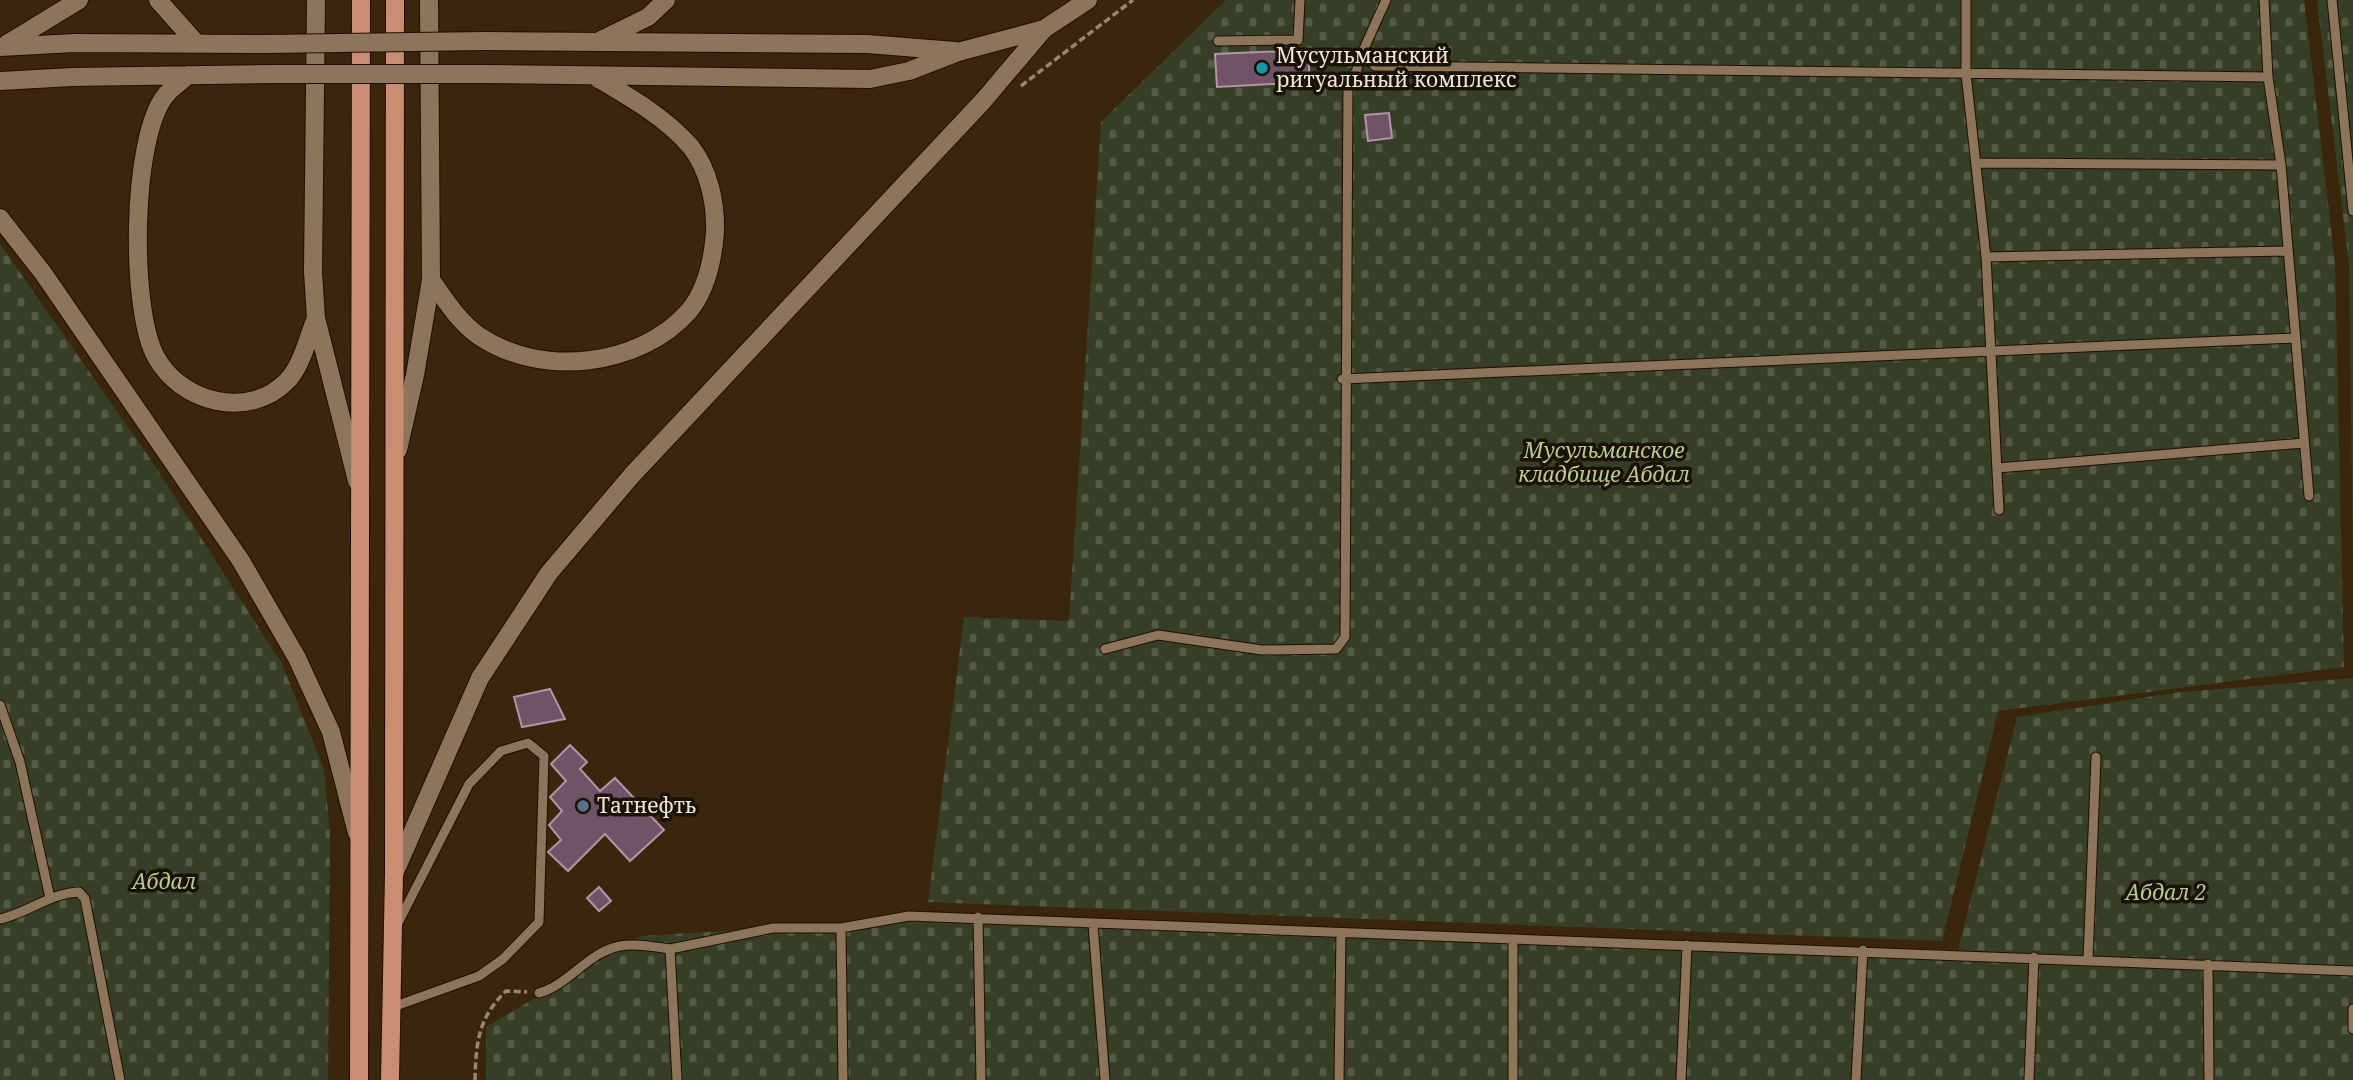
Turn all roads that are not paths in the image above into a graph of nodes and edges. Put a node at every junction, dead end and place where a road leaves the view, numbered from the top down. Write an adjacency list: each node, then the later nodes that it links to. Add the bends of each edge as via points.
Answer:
1 (79, 0): 18 (main road)
2 (158, 0): 17 (main road)
3 (316, 0): 33 (main road)
4 (361, 0): 40 (main road)
5 (394, 0): 38 (main road)
6 (429, 0): 32 (main road)
7 (666, 0): 16 (main road, via 648,17)
8 (1088, 0): 14 (main road)
9 (1300, 0): 15 (lane, via 1298,40)
10 (1386, 0): 20 (lane)
11 (1966, 0): 21 (lane)
12 (2264, 0): 24 (lane)
13 (2332, 0): 28 (lane)
14 (1044, 29): 19 (main road); 48 (main road, via 983,101 632,475 549,573 480,678)
15 (1218, 41)
16 (598, 42): 17 (main road, bridge); 19 (main road, via 867,44)
17 (197, 44): 18 (main road)
18 (0, 47)
19 (958, 52): 23 (main road, via 909,71 870,79)
20 (1362, 53): 21 (lane, via 1376,66); 36 (lane, via 1348,81)
21 (1966, 74): 24 (lane); 26 (lane)
22 (188, 75): 23 (main road, bridge); 25 (main road); 33 (main road, via 164,97 141,166 139,284 155,356 172,379 194,394 242,403 267,397 289,379)
23 (594, 76): 32 (main road, via 670,125 693,149 709,181 716,216 714,252 706,281 690,310 665,334 633,351 567,361 537,358 480,336 458,318)
24 (2268, 77): 27 (lane)
25 (0, 81)
26 (1978, 163): 27 (lane); 31 (lane)
27 (2281, 165): 30 (lane)
28 (2353, 211)
29 (0, 218): 47 (main road, via 43,273 241,561 297,658 331,732)
30 (2286, 251): 31 (lane); 34 (lane)
31 (1986, 257): 35 (lane)
32 (431, 280): 38 (main road)
33 (316, 318): 40 (main road)
34 (2294, 338): 35 (lane); 37 (lane)
35 (1991, 350): 36 (lane); 39 (lane)
36 (1345, 379): 43 (lane, via 1345,637 1336,649 1262,650 1158,635)
37 (2304, 443): 39 (lane); 41 (lane)
38 (394, 467): 48 (main road)
39 (1997, 468): 42 (lane)
40 (361, 495): 47 (main road)
41 (2309, 496)
42 (1999, 510)
43 (1105, 649)
44 (0, 705): 45 (lane)
45 (2, 724): 49 (lane, via 20,762)
46 (2096, 757): 61 (lane)
47 (360, 848): 69 (main road)
48 (394, 874): 55 (main road)
49 (50, 898): 51 (lane); 68 (lane, via 79,892 86,899)
50 (978, 917): 52 (lane); 53 (lane, via 909,916); 73 (lane)
51 (0, 919)
52 (1093, 924): 54 (lane); 74 (lane)
53 (841, 928): 58 (lane, via 773,928); 72 (lane)
54 (1341, 933): 56 (lane); 75 (lane)
55 (392, 934): 65 (main road); 65 (lane, via 469,784 501,751 528,743 544,756 539,922 479,976)
56 (1513, 941): 57 (lane); 76 (lane)
57 (1687, 945): 59 (lane); 77 (lane)
58 (670, 949): 64 (lane, via 620,946); 71 (lane)
59 (1863, 950): 60 (lane); 78 (lane)
60 (2034, 957): 61 (lane); 79 (lane)
61 (2088, 960): 62 (lane)
62 (2208, 964): 63 (lane); 80 (lane)
63 (2353, 971)
64 (539, 993)
65 (390, 1008): 70 (main road)
66 (2353, 1009): 67 (lane)
67 (2353, 1029)
68 (120, 1080)
69 (359, 1080)
70 (390, 1080)
71 (677, 1080)
72 (843, 1080)
73 (981, 1080)
74 (1105, 1080)
75 (1339, 1080)
76 (1513, 1080)
77 (1681, 1080)
78 (1856, 1080)
79 (2029, 1080)
80 (2209, 1080)

